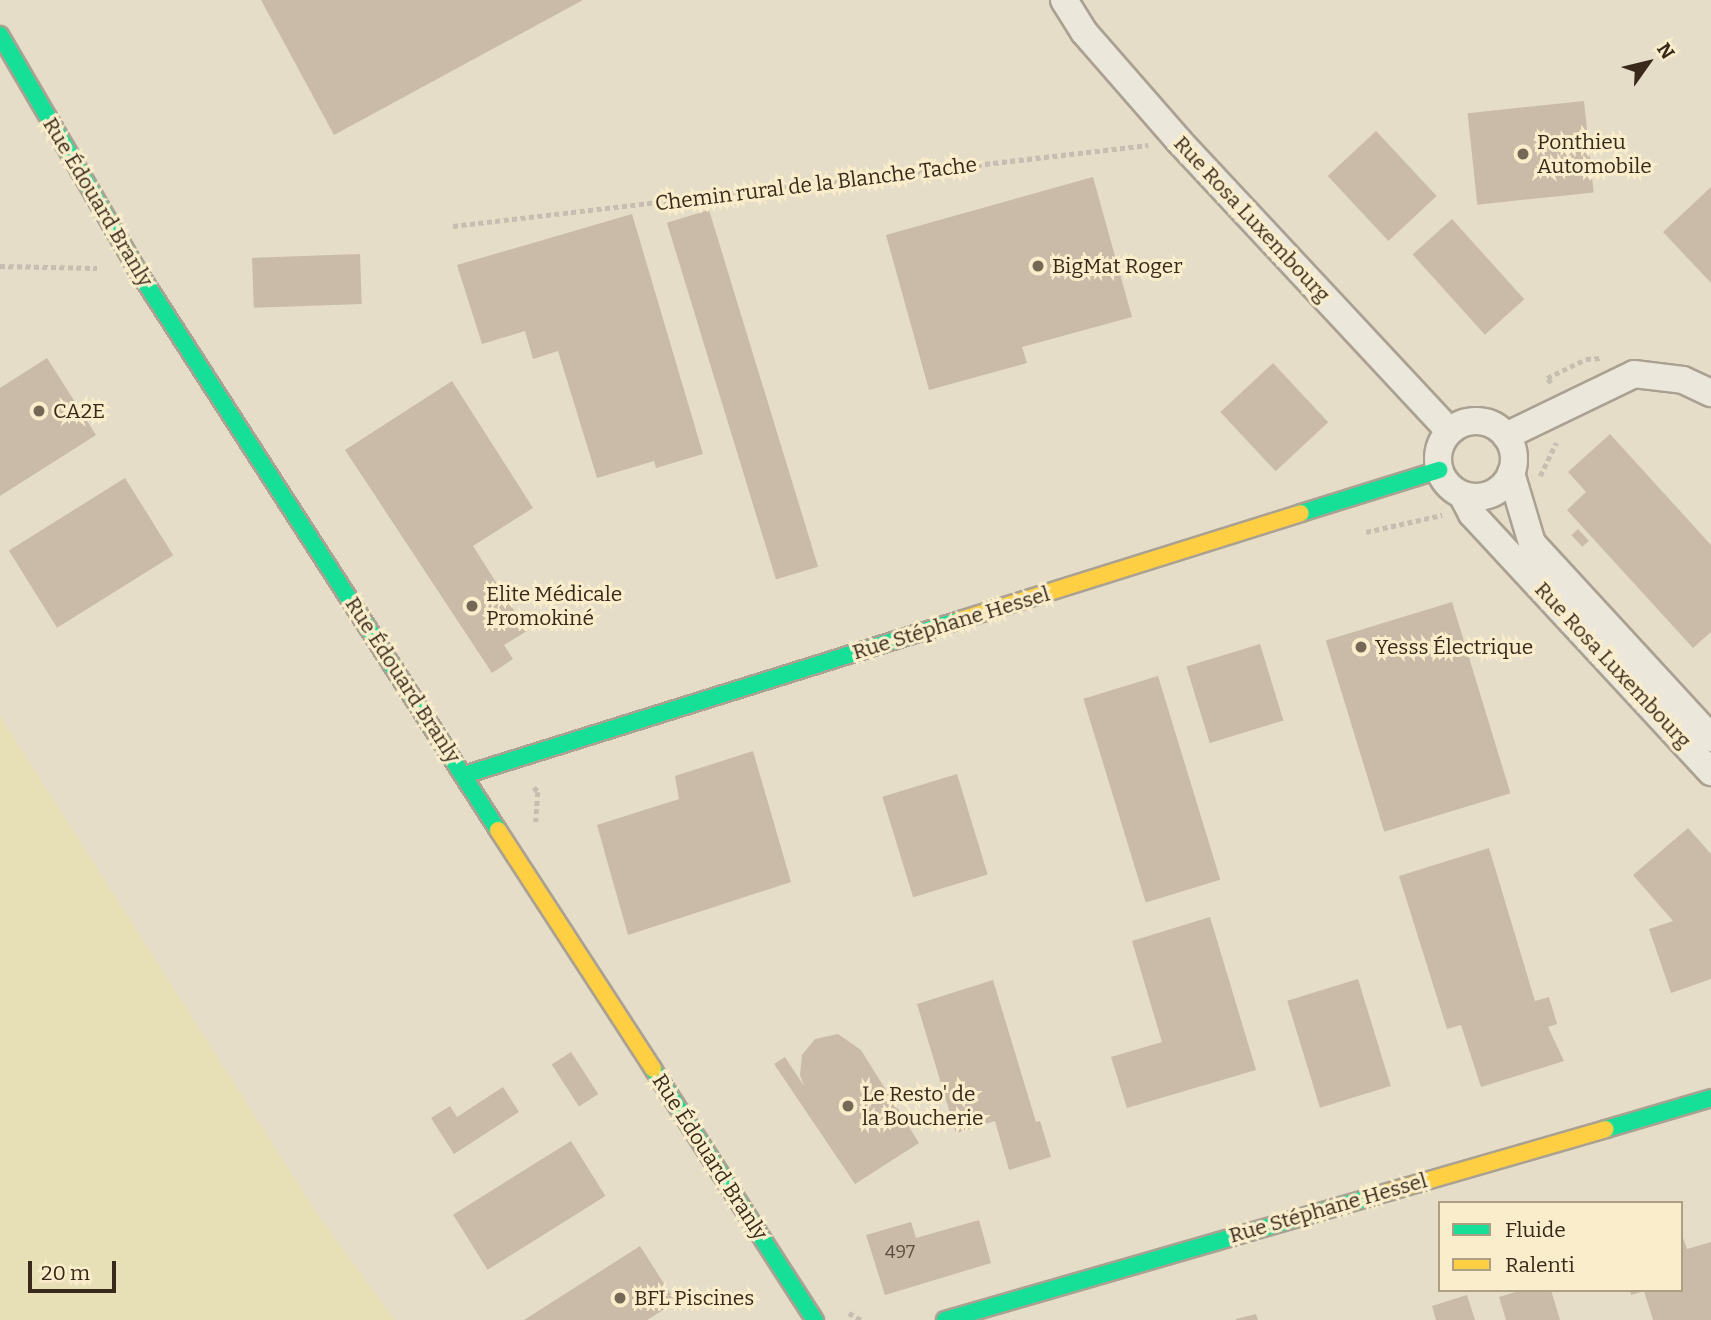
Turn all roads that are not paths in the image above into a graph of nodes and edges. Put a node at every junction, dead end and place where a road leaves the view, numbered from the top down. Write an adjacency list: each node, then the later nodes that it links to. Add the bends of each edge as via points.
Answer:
1 (1064, 0): 4 (street, Rue Rosa Luxembourg, via 1084,32 1179,141)
2 (0, 35): 11 (street, Rue Édouard Branly, via 136,268)
3 (1711, 393): 5 (street, via 1683,380 1634,374)
4 (1449, 431): 5 (street, via 1473,421 1497,427); 6 (street, via 1438,449)
5 (1506, 436): 7 (street, via 1512,448)
6 (1439, 470): 8 (street); 11 (street, Rue Stéphane Hessel)
7 (1511, 473): 8 (street, via 1495,492); 9 (street, Rue Rosa Luxembourg, via 1532,543)
8 (1462, 495): 10 (street, Rue Rosa Luxembourg, via 1472,514)
9 (1711, 738)
10 (1711, 772)
11 (464, 775): 13 (street, Rue Édouard Branly)
12 (1711, 1098): 14 (street, Rue Stéphane Hessel)
13 (815, 1320)
14 (945, 1320)

